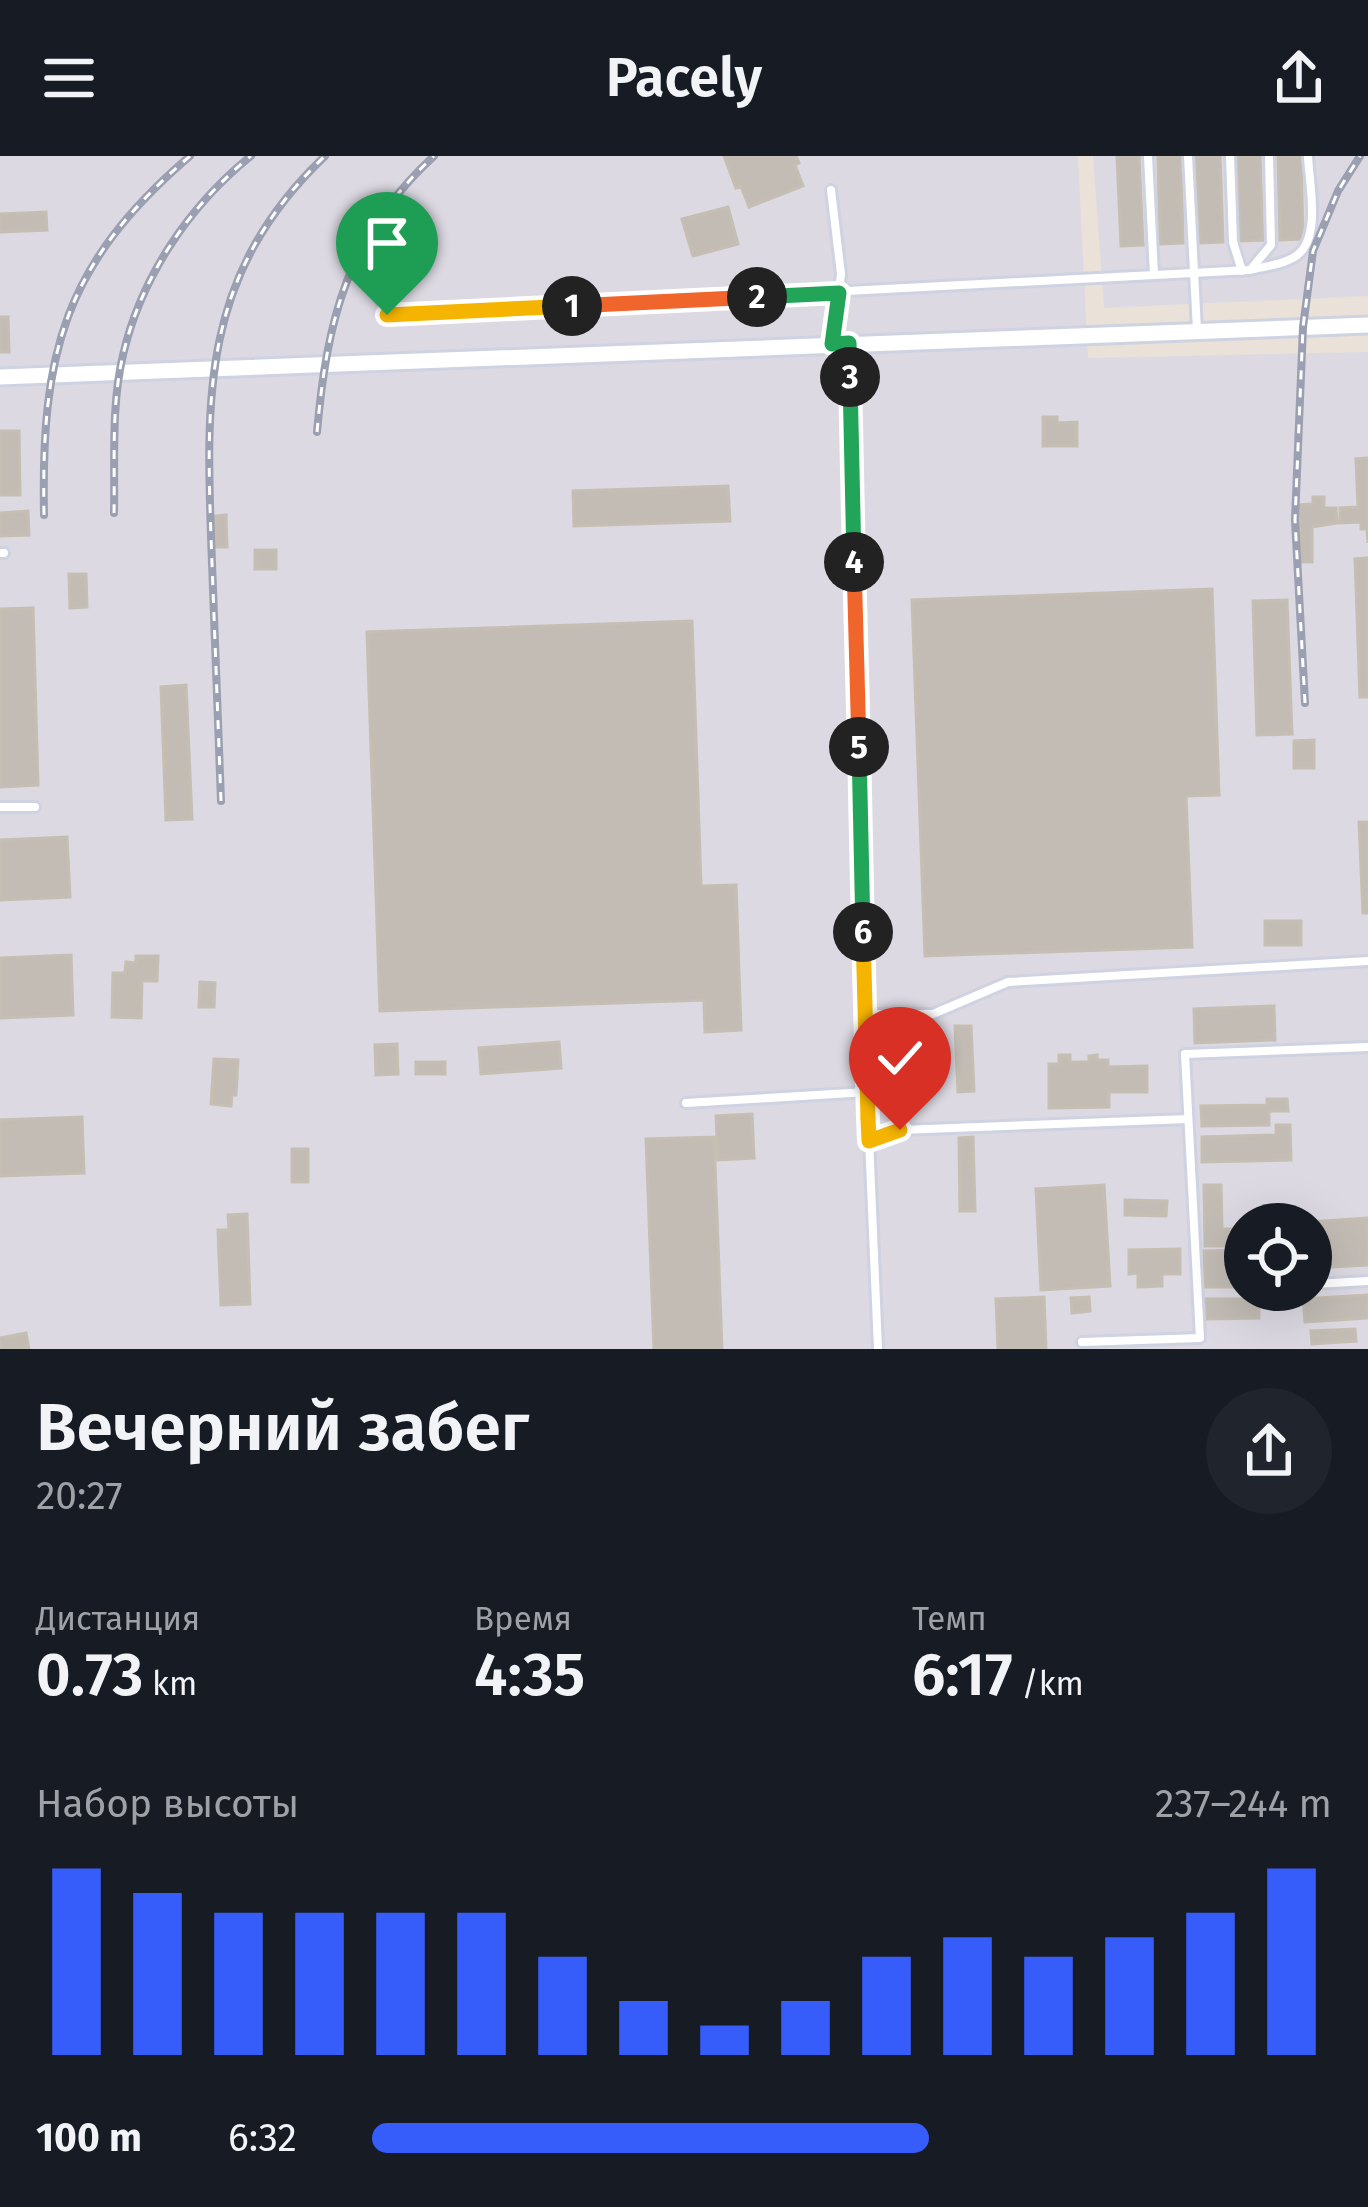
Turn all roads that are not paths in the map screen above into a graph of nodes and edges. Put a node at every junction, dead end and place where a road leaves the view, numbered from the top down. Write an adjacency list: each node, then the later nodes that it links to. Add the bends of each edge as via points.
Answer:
1 (1148, 156): 9 (lane)
2 (1188, 156): 8 (lane)
3 (1229, 156): 7 (lane, via 1233,242)
4 (1269, 156): 7 (lane, via 1271,245)
5 (1309, 156): 7 (lane, via 1304,249 1292,260)
6 (831, 190): 10 (lane)
7 (1246, 270): 8 (lane)
8 (1192, 273): 9 (lane); 13 (lane)
9 (1154, 275): 10 (lane)
10 (839, 293): 11 (lane); 14 (lane)
11 (387, 315)
12 (1368, 326): 13 (street)
13 (1197, 331): 14 (street)
14 (841, 344): 15 (street); 19 (lane)
15 (0, 376)
16 (0, 807): 17 (lane)
17 (34, 807)
18 (1368, 961): 19 (lane, via 1008,982 933,1014)
19 (865, 1014): 21 (lane)
20 (1368, 1047): 23 (lane, via 1185,1054)
21 (867, 1092): 22 (lane); 24 (lane)
22 (686, 1103)
23 (1188, 1119): 24 (lane, via 900,1130); 27 (lane, via 1200,1338)
24 (869, 1141): 28 (lane)
25 (1368, 1281): 26 (lane)
26 (1332, 1283)
27 (1082, 1342)
28 (878, 1349)

